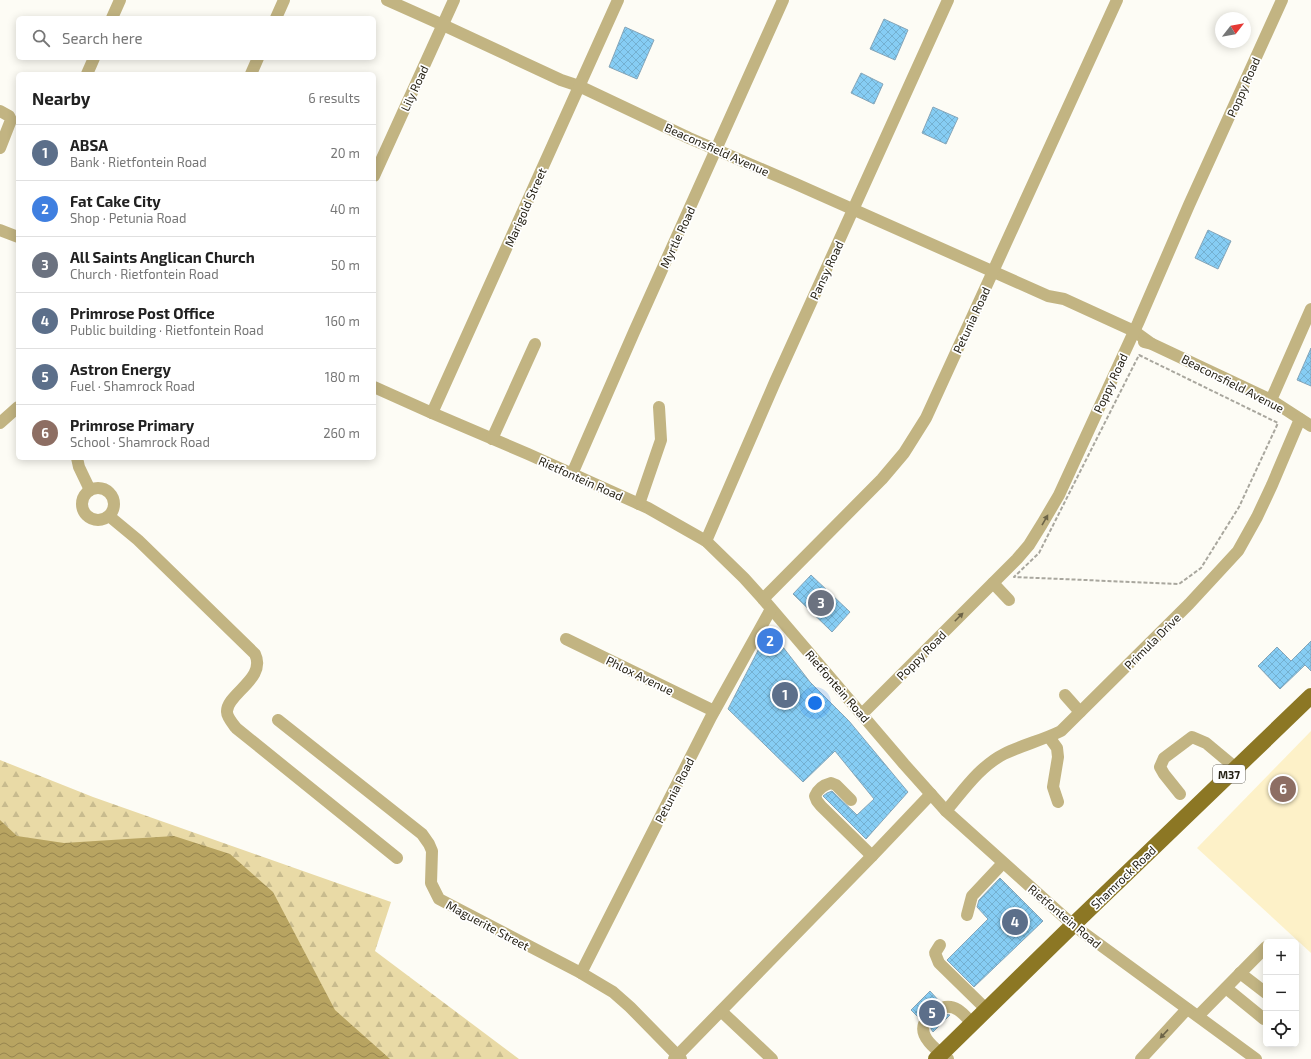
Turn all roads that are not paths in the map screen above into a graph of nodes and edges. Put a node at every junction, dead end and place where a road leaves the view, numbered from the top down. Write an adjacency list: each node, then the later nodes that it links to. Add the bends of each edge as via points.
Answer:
1 (120, 0): 10 (street)
2 (284, 0): 11 (street)
3 (387, 0): 12 (street, Beaconsfield Avenue)
4 (454, 0): 12 (street, Lily Road)
5 (618, 0): 17 (street, Marigold Street)
6 (783, 0): 20 (street, Myrtle Road)
7 (948, 0): 22 (street, Pansy Road)
8 (1117, 0): 25 (street, Petunia Road)
9 (1282, 0): 27 (street, Poppy Road)
10 (113, 16)
11 (277, 16)
12 (443, 24): 17 (street, Beaconsfield Avenue, via 561,80); 21 (street, Lily Road)
13 (93, 60): 15 (street)
14 (257, 60): 16 (street)
15 (88, 72)
16 (252, 72)
17 (579, 86): 20 (street, Beaconsfield Avenue); 33 (street, Marigold Street)
18 (0, 111): 19 (street, via 11,120)
19 (0, 148)
20 (716, 150): 22 (street, Beaconsfield Avenue); 39 (street, Myrtle Road)
21 (376, 172)
22 (854, 210): 25 (street, Beaconsfield Avenue); 43 (street, Pansy Road)
23 (0, 230): 24 (street)
24 (16, 233)
25 (994, 271): 27 (street, Beaconsfield Avenue, via 1048,296 1066,308); 45 (street, Petunia Road, via 926,418 904,453 862,500)
26 (1311, 309): 30 (street)
27 (1133, 334): 30 (street, Beaconsfield Avenue); 44 (street, Poppy Road, one-way to 27, via 1029,545 1059,495)
28 (535, 344): 37 (street)
29 (376, 388): 33 (street, Rietfontein Road)
30 (1271, 400): 34 (street, Beaconsfield Avenue)
31 (659, 407): 41 (street, via 661,440)
32 (16, 408): 35 (street)
33 (432, 413): 37 (street, Rietfontein Road)
34 (1300, 419): 36 (street, Beaconsfield Avenue); 52 (street, Primula Drive, via 1272,485 1238,551 1189,604)
35 (0, 423)
36 (1311, 426)
37 (492, 439): 39 (street, Rietfontein Road)
38 (77, 460): 40 (street)
39 (572, 474): 41 (street, Rietfontein Road)
40 (90, 490): 42 (street, via 103,488 113,497 113,511); 42 (street, via 84,494 82,501 85,514 97,521)
41 (639, 504): 43 (street, Rietfontein Road)
42 (109, 516): 63 (street, via 138,540 256,654 258,668 226,710 236,728)
43 (706, 541): 45 (street, Rietfontein Road)
44 (993, 583): 46 (street); 53 (street, Poppy Road, one-way to 44)
45 (763, 599): 47 (street, Rietfontein Road)
46 (1009, 600)
47 (771, 609): 51 (street, Petunia Road); 53 (street, Rietfontein Road)
48 (566, 640): 51 (street, Phlox Avenue)
49 (1065, 695): 52 (street)
50 (1311, 696): 56 (main road, Shamrock Road / M37)
51 (714, 711): 69 (street, Petunia Road)
52 (1080, 712): 55 (street, Primula Drive, via 1061,731)
53 (862, 714): 57 (street, Rietfontein Road)
54 (278, 720): 69 (street, Maguerite Street, via 422,834 432,851 431,883 439,899)
55 (1049, 737): 60 (street, via 1057,748 1053,787); 61 (street, Primula Drive, via 993,760 970,782)
56 (1236, 768): 58 (street, via 1206,743 1192,737 1164,758 1160,767); 66 (main road, Shamrock Road / M37)
57 (931, 794): 61 (street, Rietfontein Road); 62 (street)
58 (1180, 794)
59 (851, 800): 62 (street, via 833,783 826,784 815,796 821,806)
60 (1058, 802)
61 (946, 811): 64 (street, Rietfontein Road)
62 (872, 856): 76 (street)
63 (397, 858)
64 (1003, 863): 65 (street, via 972,896); 66 (street, Rietfontein Road)
65 (968, 915)
66 (1073, 925): 74 (main road, Shamrock Road / M37); 75 (street, Rietfontein Road)
67 (940, 945): 74 (street, via 935,953 939,963)
68 (1263, 950): 70 (street)
69 (581, 973): 82 (street, Maguerite Street, via 613,992 630,1006)
70 (1240, 973): 71 (street); 72 (street)
71 (1226, 988): 77 (street); 78 (street)
72 (1263, 991)
73 (945, 1007): 79 (street, via 957,1009)
74 (986, 1009): 79 (main road, Shamrock Road / M37)
75 (1188, 1009): 77 (street, Rietfontein Road); 84 (street, one-way to 84)
76 (721, 1011): 82 (street); 83 (street)
77 (1198, 1016): 85 (street, Rietfontein Road)
78 (1263, 1018)
79 (972, 1023): 81 (main road, Shamrock Road / M37)
80 (924, 1024): 81 (street, via 924,1034)
81 (942, 1057)
82 (678, 1058)
83 (772, 1059)
84 (1141, 1059)
85 (1256, 1059)

